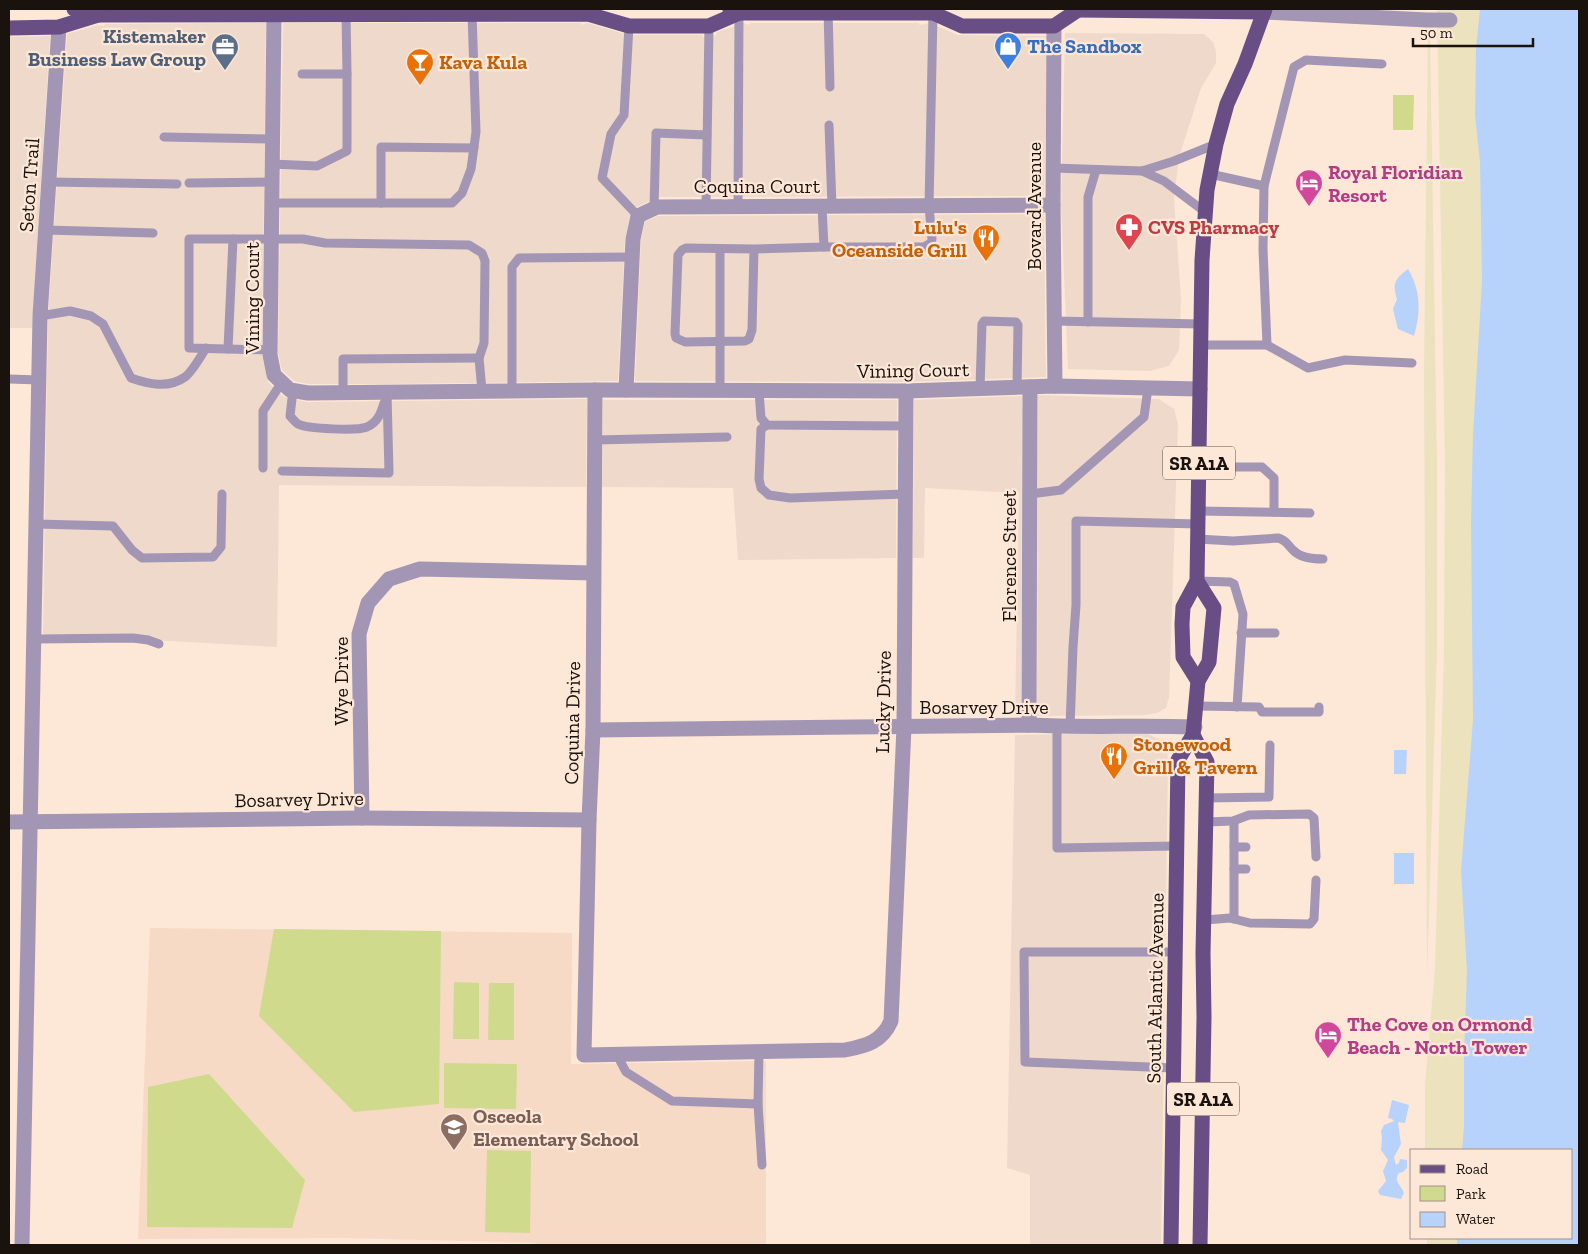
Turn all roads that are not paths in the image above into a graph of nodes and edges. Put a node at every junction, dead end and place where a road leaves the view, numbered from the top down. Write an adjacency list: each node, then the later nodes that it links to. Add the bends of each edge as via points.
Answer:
1 (74, 9): 16 (main road)
2 (604, 9): 12 (main road)
3 (1077, 10): 4 (main road); 20 (main road)
4 (1264, 10): 17 (street); 31 (main road, SR A1A, via 1227,104)
5 (314, 11): 11 (main road); 14 (main road)
6 (386, 11): 11 (main road); 15 (main road)
7 (734, 11): 8 (main road); 19 (main road); 47 (lane)
8 (828, 11): 13 (main road); 26 (lane)
9 (207, 12): 10 (main road); 16 (main road)
10 (255, 12): 14 (main road)
11 (355, 12): 25 (lane)
12 (579, 12): 15 (main road); 18 (main road)
13 (932, 12): 20 (main road, via 962,26); 48 (lane)
14 (274, 14): 30 (street, Vining Court)
15 (472, 14): 32 (lane)
16 (99, 15): 21 (main road)
17 (1450, 20)
18 (629, 26): 19 (main road); 52 (lane, via 624,115 611,134 602,178)
19 (709, 26): 28 (lane)
20 (1054, 26): 34 (street, Bovard Avenue)
21 (59, 27): 22 (main road); 38 (street, Seton Trail)
22 (9, 28)
23 (1382, 64): 42 (lane, via 1306,60 1294,67)
24 (302, 74): 25 (lane)
25 (347, 74): 33 (lane, via 347,151 317,166)
26 (830, 87)
27 (829, 125): 49 (lane)
28 (707, 135): 46 (lane); 50 (lane, via 656,133)
29 (164, 137): 30 (lane)
30 (273, 139): 33 (street, Vining Court)
31 (1216, 144): 36 (lane); 37 (main road, SR A1A)
32 (474, 148): 44 (lane, via 471,170 462,193 452,203); 44 (lane, via 381,147)
33 (272, 164): 39 (street, Vining Court)
34 (1053, 168): 35 (lane); 45 (street, Bovard Avenue)
35 (1096, 170): 36 (lane); 63 (lane, via 1088,196)
36 (1142, 171): 51 (lane, via 1164,181)
37 (1210, 174): 42 (lane); 51 (main road, SR A1A)
38 (49, 182): 41 (lane); 53 (street, Seton Trail)
39 (272, 182): 40 (lane); 43 (street, Vining Court)
40 (189, 183)
41 (177, 184)
42 (1264, 186): 67 (lane)
43 (272, 203): 44 (lane); 56 (street, Vining Court)
44 (381, 203)
45 (1053, 205): 48 (street, Coquina Court); 62 (street, Bovard Avenue)
46 (706, 206): 47 (street, Coquina Court); 50 (street, Coquina Court)
47 (738, 206): 49 (street, Coquina Court)
48 (929, 206): 49 (street, Coquina Court); 57 (lane, via 932,239 927,246)
49 (827, 207): 57 (lane)
50 (654, 208): 52 (street, Coquina Court)
51 (1205, 212): 64 (main road, SR A1A)
52 (638, 216): 60 (street)
53 (46, 230): 54 (lane); 61 (street, Seton Trail)
54 (153, 233)
55 (233, 238): 56 (lane); 68 (lane, via 189,238 189,348); 69 (lane)
56 (272, 239): 70 (street, Vining Court); 71 (lane, via 469,245 476,248 485,261 484,344)
57 (824, 247): 59 (lane)
58 (720, 249): 59 (lane); 65 (lane); 65 (lane, via 686,248 679,252 675,334 685,342)
59 (754, 249): 65 (lane, via 751,336 745,342)
60 (632, 257): 82 (street); 84 (lane, via 519,258 512,267)
61 (40, 316): 68 (lane, via 70,311 91,316 103,324 131,378 143,382 160,385 185,377); 74 (street, Seton Trail)
62 (1054, 321): 63 (lane); 76 (street, Bovard Avenue)
63 (1088, 322): 64 (lane)
64 (1201, 324): 66 (main road, SR A1A)
65 (720, 342): 85 (lane)
66 (1200, 345): 67 (lane); 80 (main road, SR A1A)
67 (1267, 345): 72 (lane, via 1308,368 1345,360)
68 (206, 348): 69 (lane)
69 (228, 349): 70 (lane)
70 (270, 350): 75 (street, Vining Court, via 274,375)
71 (479, 358): 83 (lane); 88 (lane, via 343,360)
72 (1412, 363)
73 (9, 379): 74 (lane)
74 (39, 380): 102 (street, Seton Trail)
75 (287, 386): 88 (street, via 308,393); 89 (lane, via 290,416 298,424 308,427 361,429 369,426 381,415); 95 (lane, via 263,411)
76 (1055, 386): 77 (street, Vining Court); 79 (street, Vining Court)
77 (1024, 387): 78 (street, Vining Court); 78 (lane, via 1018,325 1016,322 984,321); 99 (street, Florence Street)
78 (980, 388): 87 (street, Vining Court)
79 (1148, 388): 80 (street, Vining Court); 99 (lane, via 1144,417 1062,490)
80 (1200, 389): 94 (main road, SR A1A)
81 (595, 390): 82 (street, Vining Court); 84 (street); 93 (street, Coquina Drive)
82 (626, 390): 85 (street, Vining Court)
83 (482, 391): 84 (street); 89 (street)
84 (512, 391)
85 (720, 391): 86 (street, Vining Court)
86 (759, 391): 87 (street, Vining Court); 90 (lane, via 761,418)
87 (906, 391): 91 (street, Lucky Drive)
88 (343, 392): 89 (street)
89 (387, 393): 96 (lane, via 389,473)
90 (767, 425): 91 (lane); 98 (lane, via 761,429 759,479 761,488 768,495 790,498)
91 (905, 426): 98 (street, Lucky Drive)
92 (727, 437): 93 (lane)
93 (594, 440): 105 (street, Coquina Drive)
94 (1199, 466): 100 (lane, via 1262,467 1274,478); 103 (main road, SR A1A)
95 (263, 468)
96 (282, 470)
97 (222, 494): 102 (lane, via 221,547 213,557 142,558 113,526)
98 (905, 494): 116 (street, Lucky Drive)
99 (1030, 494): 115 (street, Florence Street)
100 (1274, 512): 101 (lane); 103 (lane)
101 (1310, 513)
102 (37, 524): 109 (street, Seton Trail)
103 (1198, 525): 104 (lane, via 1233,540 1278,538 1300,555); 106 (main road, SR A1A); 117 (lane, via 1076,521 1076,604)
104 (1323, 559)
105 (593, 573): 118 (street, Coquina Drive); 122 (street, Wye Drive, via 420,569 389,579 368,603 359,634)
106 (1197, 581): 107 (lane, via 1234,584 1243,614); 111 (main road, SR A1A, via 1183,607 1182,657); 111 (main road, South Atlantic Avenue / SR A1A, via 1214,608 1210,662)
107 (1242, 633): 108 (lane); 113 (lane)
108 (1275, 634)
109 (35, 639): 110 (lane, via 134,638); 126 (street, Seton Trail)
110 (159, 644)
111 (1198, 681): 112 (main road, South Atlantic Avenue / SR A1A)
112 (1197, 706): 113 (lane); 119 (main road, South Atlantic Avenue / SR A1A)
113 (1237, 707): 114 (lane, via 1259,707 1262,712 1319,712)
114 (1319, 707)
115 (1029, 725): 116 (street, Bosarvey Drive); 117 (street, Bosarvey Drive)
116 (904, 727): 118 (street, Bosarvey Drive); 140 (street, Lucky Drive, via 891,1021 887,1031 868,1045 845,1050)
117 (1064, 727): 119 (street, Bosarvey Drive, via 1141,725); 128 (lane, via 1057,848)
118 (593, 730): 123 (street, Coquina Drive)
119 (1194, 731): 121 (main road, SR A1A, via 1207,762); 128 (main road, South Atlantic Avenue / SR A1A, via 1178,760)
120 (1270, 745): 121 (lane, via 1269,798)
121 (1207, 798): 127 (main road, SR A1A)
122 (362, 818): 123 (street, Bosarvey Drive); 126 (street, Bosarvey Drive)
123 (589, 820): 141 (street, Coquina Drive)
124 (1234, 821): 127 (lane); 129 (lane); 131 (lane, via 1249,816 1309,814 1314,818)
125 (9, 822): 126 (street, Bosarvey Drive)
126 (31, 822): 146 (street, Seton Trail)
127 (1206, 822): 138 (main road, SR A1A)
128 (1176, 846): 139 (main road, South Atlantic Avenue / SR A1A)
129 (1234, 847): 130 (lane); 132 (lane)
130 (1246, 847)
131 (1316, 857)
132 (1234, 869): 133 (lane); 135 (lane)
133 (1246, 869)
134 (1316, 880): 137 (lane, via 1314,919 1310,924)
135 (1234, 894): 136 (lane); 137 (lane)
136 (1245, 894)
137 (1234, 919): 138 (lane)
138 (1205, 920): 148 (main road, SR A1A)
139 (1176, 952): 143 (main road, South Atlantic Avenue / SR A1A); 143 (lane, via 1024,952 1025,1062)
140 (759, 1052): 142 (street, Lucky Drive); 144 (lane)
141 (584, 1055): 142 (street, Lucky Drive)
142 (617, 1055): 144 (lane, via 626,1072 672,1101)
143 (1174, 1068): 147 (main road, South Atlantic Avenue / SR A1A)
144 (758, 1104): 145 (lane)
145 (762, 1165)
146 (22, 1245)
147 (1171, 1245)
148 (1200, 1245)

